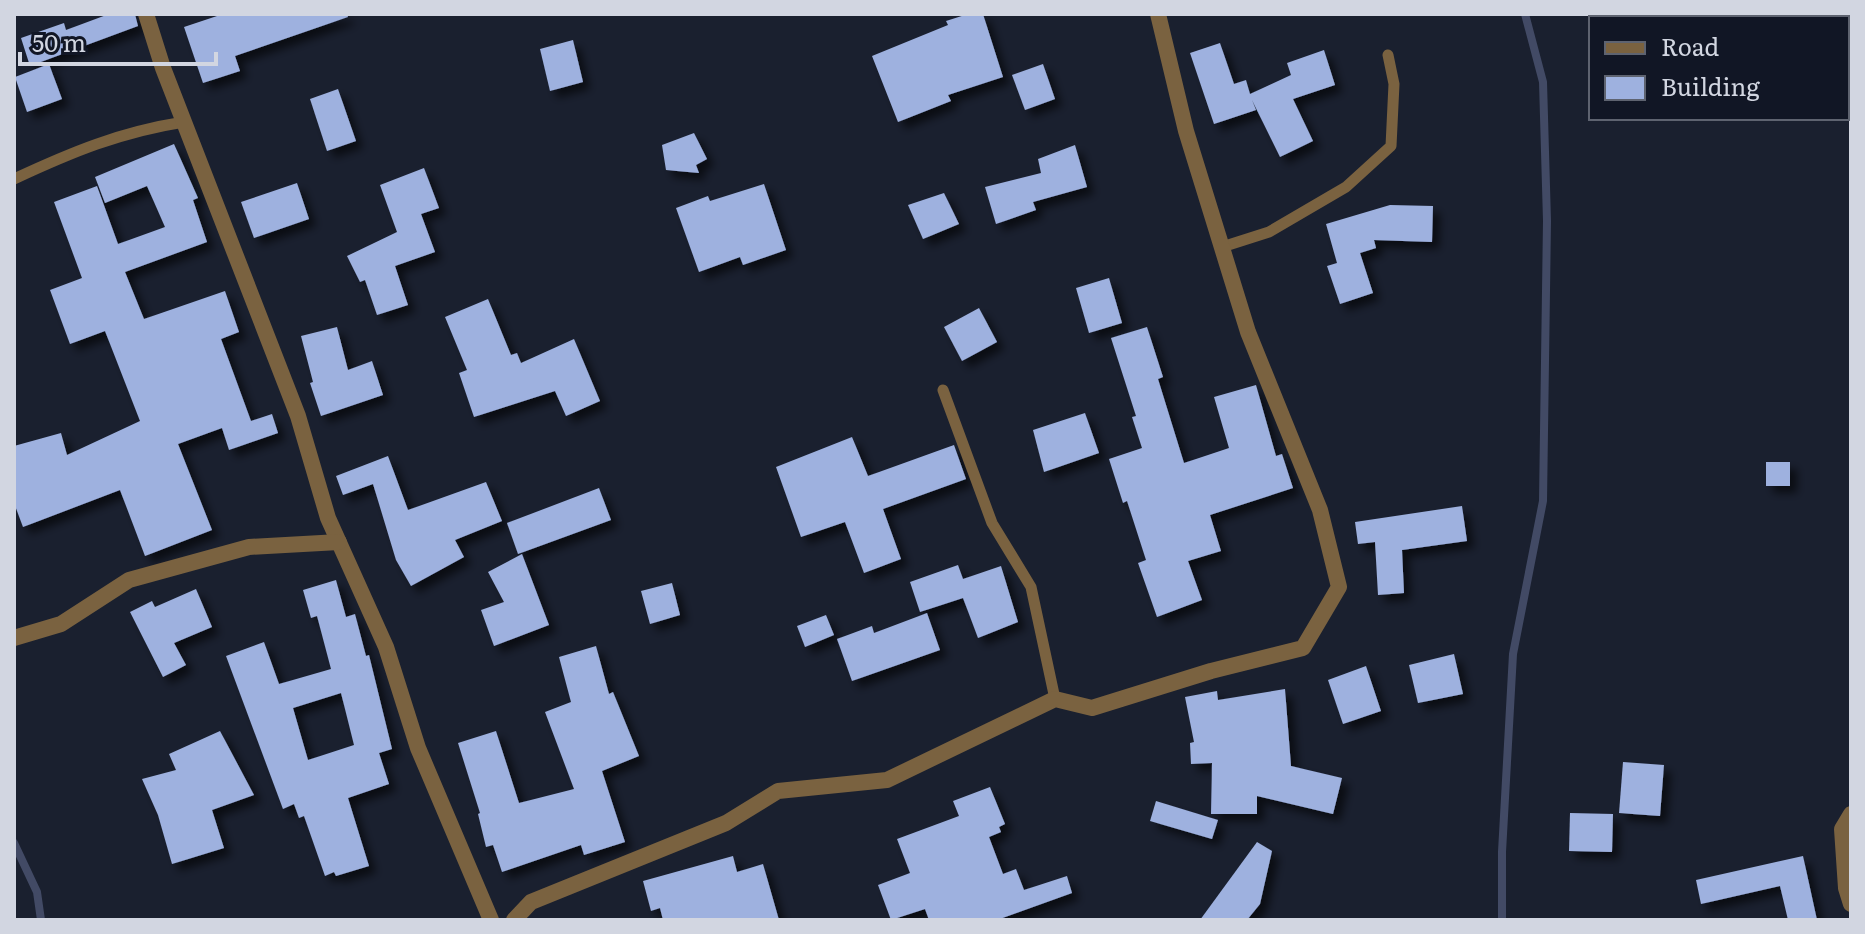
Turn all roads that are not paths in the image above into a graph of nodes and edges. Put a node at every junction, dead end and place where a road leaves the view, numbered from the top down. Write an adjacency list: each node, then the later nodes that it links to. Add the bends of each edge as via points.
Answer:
1 (146, 14): 4 (street)
2 (1158, 14): 6 (street)
3 (1388, 55): 6 (lane, via 1394,84 1391,146 1346,187 1269,232)
4 (184, 122): 5 (lane, via 80,148); 8 (street, via 298,416)
5 (14, 179)
6 (1222, 247): 10 (street, via 1248,332 1320,510 1339,587 1303,648 1092,708)
7 (943, 390): 10 (lane, via 992,523 1031,587)
8 (339, 542): 9 (street, via 249,547 129,580 61,624); 13 (street, via 386,647 418,748)
9 (14, 638)
10 (1055, 699): 14 (street, via 887,780 778,791 726,823 531,902)
11 (1851, 814): 12 (street, via 1842,829)
12 (1851, 904)
13 (491, 920)
14 (514, 920)

